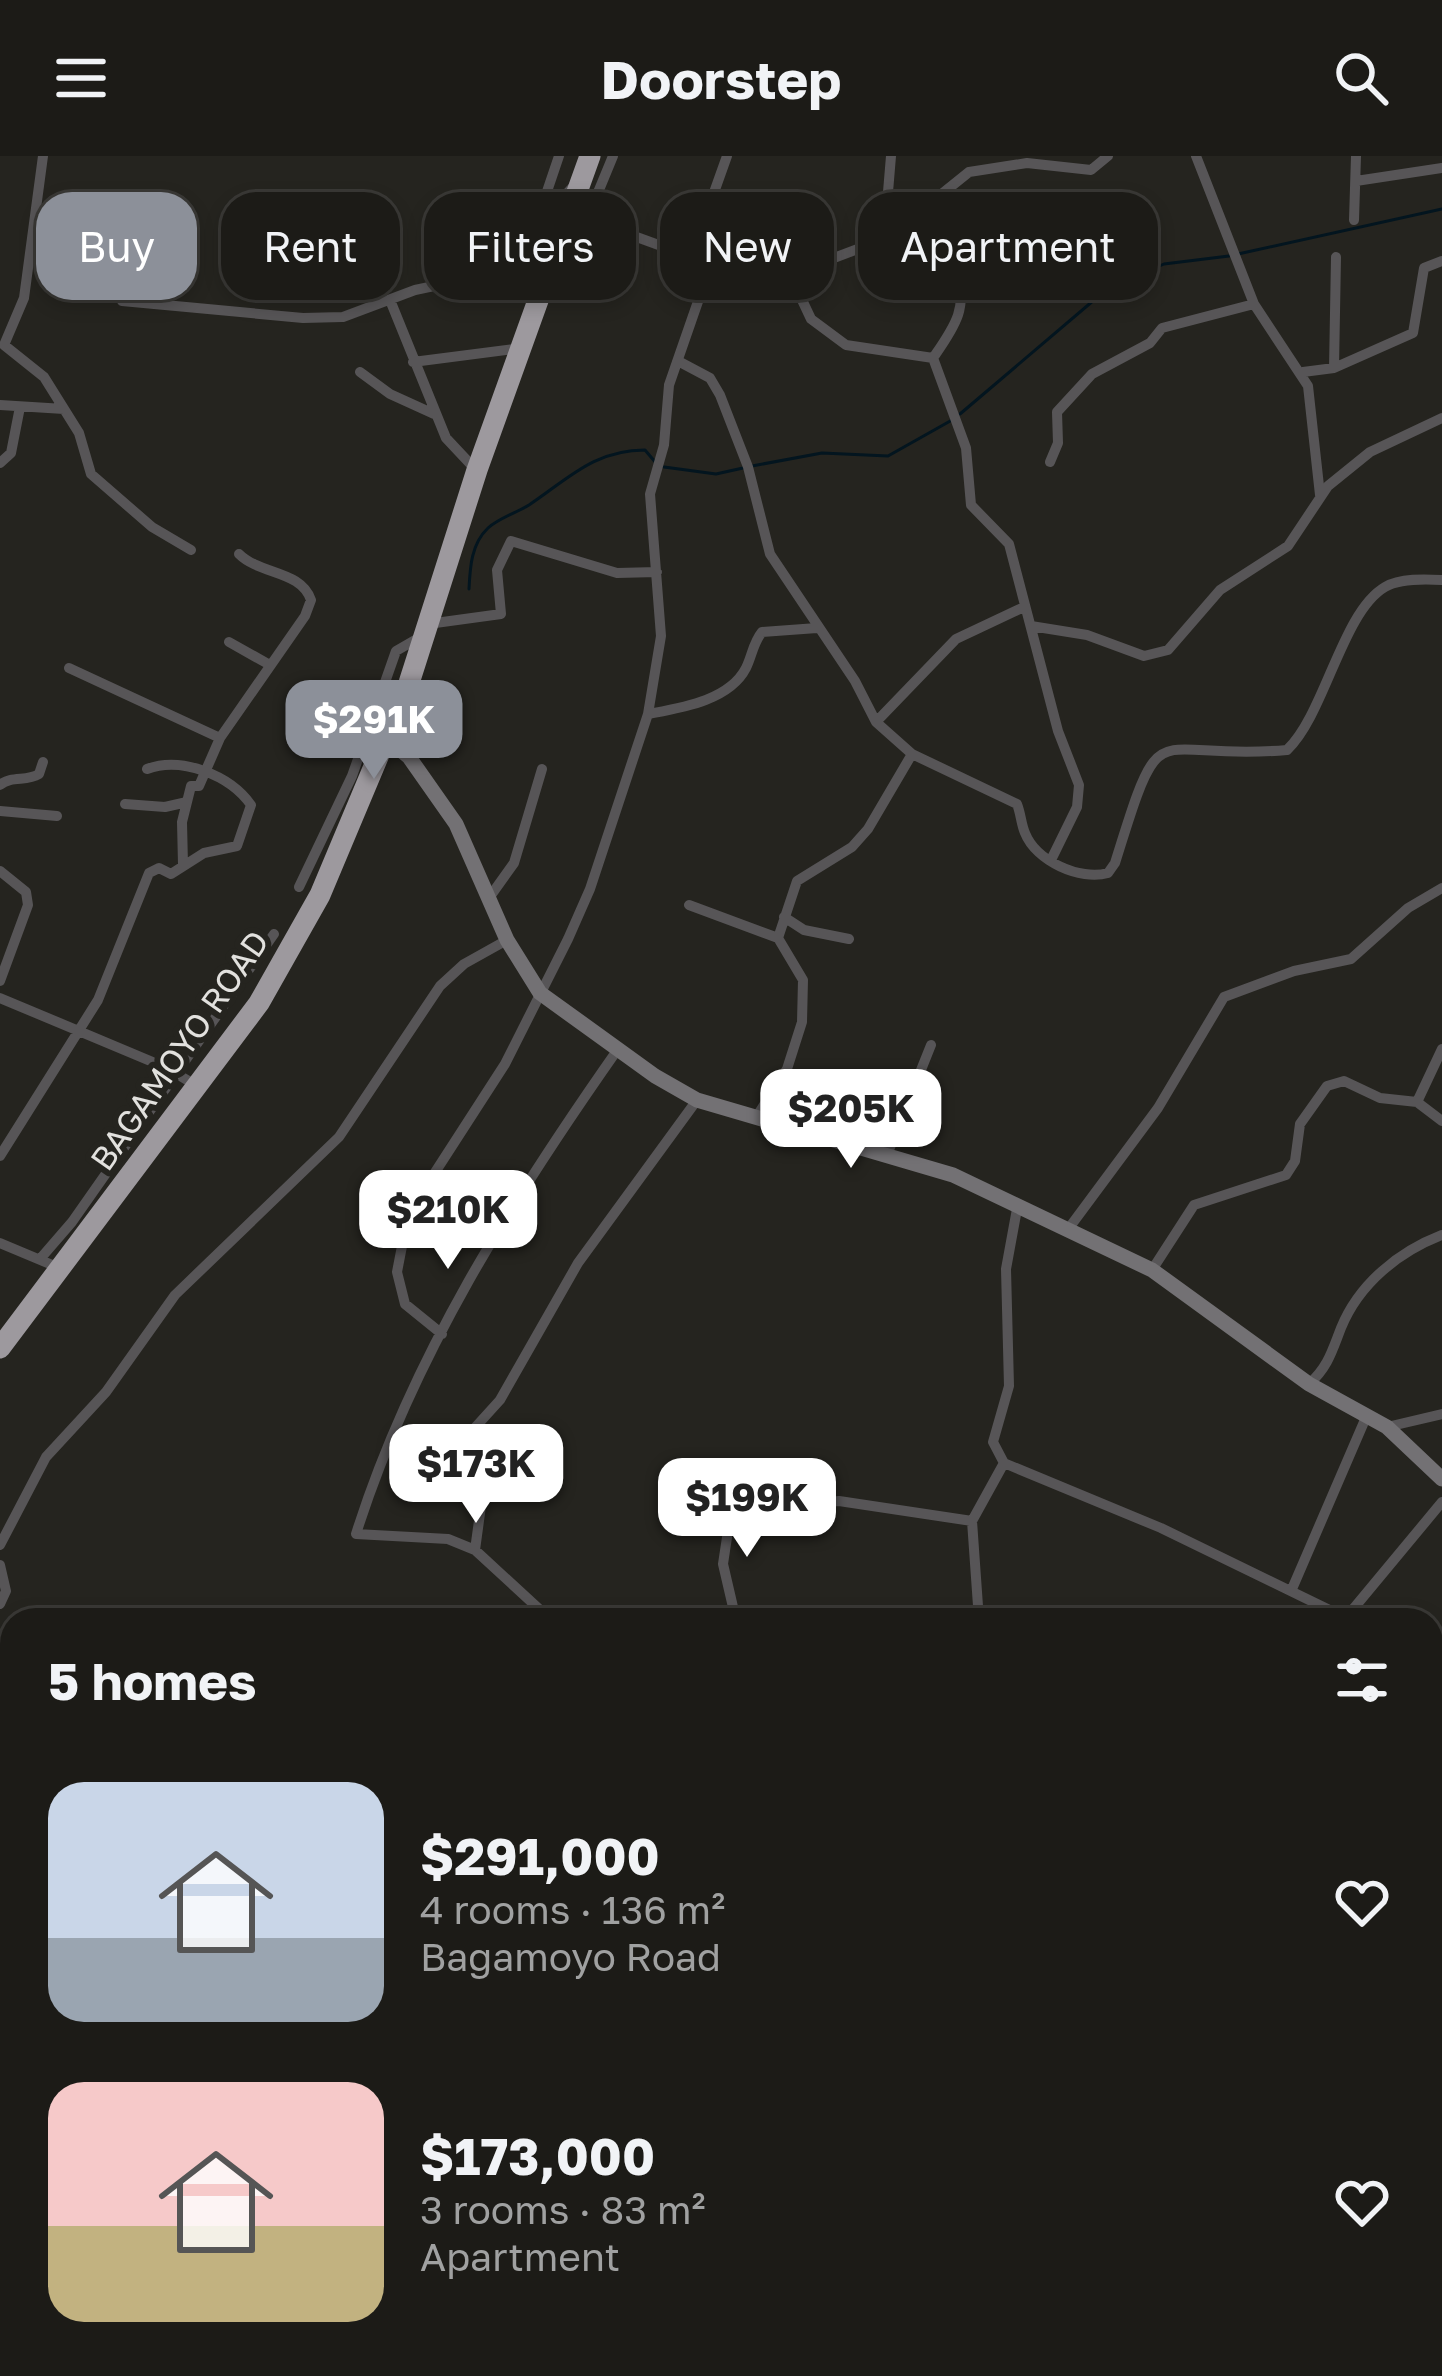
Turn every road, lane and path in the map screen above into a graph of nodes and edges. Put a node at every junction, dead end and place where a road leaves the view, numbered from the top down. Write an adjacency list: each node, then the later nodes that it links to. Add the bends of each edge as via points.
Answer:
1 (43, 156): 30 (street, via 24,298)
2 (559, 156): 14 (street)
3 (613, 156): 16 (street)
4 (728, 156): 17 (street)
5 (890, 156): 18 (street)
6 (969, 156): 12 (street)
7 (1108, 156): 12 (street, via 1091,170 1027,163)
8 (1196, 156): 29 (street)
9 (1356, 156): 13 (street)
10 (586, 167): 15 (street)
11 (1442, 168): 13 (street)
12 (969, 172): 19 (street)
13 (1356, 181): 20 (street)
14 (547, 192)
15 (564, 192)
16 (592, 192)
17 (715, 192)
18 (888, 192)
19 (946, 192)
20 (1354, 220)
21 (1336, 257): 35 (street)
22 (1442, 261): 35 (street, via 1424,268 1416,330)
23 (390, 300): 28 (street, via 343,317 303,319); 34 (street)
24 (541, 300): 31 (highway, BAGAMOYO ROAD)
25 (699, 300): 33 (street)
26 (804, 300): 32 (street, via 811,319 846,345)
27 (960, 300): 32 (street)
28 (122, 302)
29 (1254, 304): 37 (street); 43 (street, via 1162,328 1092,374 1057,412)
30 (2, 345): 40 (street, via 35,366)
31 (520, 348): 34 (street); 45 (highway, BAGAMOYO ROAD)
32 (934, 358): 51 (street, via 966,448 971,505 1010,544)
33 (678, 361): 49 (street, via 650,494); 53 (street, via 720,395 770,554)
34 (413, 362): 41 (street)
35 (1334, 368): 37 (street)
36 (360, 372): 41 (street)
37 (1303, 372): 46 (street)
38 (0, 405): 39 (street)
39 (20, 407): 40 (street); 44 (street, via 11,453)
40 (64, 409): 47 (street, via 91,473)
41 (434, 414): 45 (street)
42 (1442, 418): 46 (street, via 1370,452)
43 (1050, 462)
44 (0, 463)
45 (476, 470): 54 (highway, BAGAMOYO ROAD)
46 (1320, 495): 52 (street, via 1288,546 1220,590 1168,650 1144,656)
47 (191, 550)
48 (239, 554): 56 (street, via 297,581 310,600)
49 (657, 572): 54 (street, via 617,572 511,541 497,570 501,614); 58 (street, via 659,664)
50 (1442, 580): 73 (street, via 1401,581 1375,596 1306,733 1287,750 1163,750 1142,776 1108,873 1085,875)
51 (1024, 607): 52 (street); 59 (street, via 956,639)
52 (1031, 626): 73 (street, via 1079,785)
53 (817, 628): 58 (street, via 762,632 732,683 702,702); 59 (street)
54 (426, 629): 61 (highway, BAGAMOYO ROAD); 67 (street, via 397,649)
55 (230, 642): 56 (street)
56 (270, 664): 60 (street)
57 (69, 668): 60 (street)
58 (648, 714): 86 (street, via 590,890)
59 (876, 722): 62 (street)
60 (220, 738): 66 (street)
61 (387, 739): 67 (highway, BAGAMOYO ROAD); 78 (street, via 456,824)
62 (912, 754): 73 (street, via 1017,804 1025,836); 80 (street, via 868,830 805,873)
63 (43, 762): 68 (street, via 28,780)
64 (147, 769): 66 (street, via 179,762)
65 (542, 769): 78 (street, via 514,862)
66 (202, 772): 69 (street); 74 (street, via 244,795 250,817 237,846)
67 (360, 778): 76 (street); 92 (highway, BAGAMOYO ROAD, via 294,946)
68 (0, 785)
69 (187, 802): 70 (street); 74 (street)
70 (125, 804)
71 (0, 811): 72 (street)
72 (57, 816)
73 (1051, 860)
74 (182, 865): 88 (street, via 171,874 159,868 140,888 98,1000)
75 (0, 871): 85 (street, via 26,892 28,905)
76 (299, 887)
77 (1442, 888): 100 (street, via 1351,958 1224,998 1158,1108)
78 (489, 898): 83 (street)
79 (689, 905): 82 (street)
80 (784, 917): 82 (street); 84 (street)
81 (274, 934): 92 (street)
82 (778, 938): 95 (street, via 803,980 802,1022 787,1070)
83 (507, 940): 86 (street); 116 (street, via 440,986 339,1137 175,1295 106,1392 46,1456)
84 (849, 940)
85 (0, 980)
86 (540, 993): 90 (street); 106 (street, via 403,1241 405,1304)
87 (0, 998): 88 (street)
88 (78, 1030): 92 (street); 98 (street)
89 (931, 1045): 97 (street)
90 (618, 1049): 93 (street); 106 (street, via 503,1217)
91 (1442, 1049): 94 (street)
92 (187, 1080): 103 (street); 104 (highway, BAGAMOYO ROAD)
93 (697, 1100): 95 (street); 117 (street, via 578,1263 500,1400 471,1432 484,1484)
94 (1418, 1102): 96 (street); 105 (street, via 1336,1080 1300,1124 1286,1175 1194,1205)
95 (757, 1116): 97 (street)
96 (1442, 1121)
97 (886, 1155): 99 (street, via 953,1175)
98 (0, 1156)
99 (1017, 1209): 100 (street); 112 (street, via 1006,1269 1009,1386 993,1442)
100 (1069, 1228): 105 (street)
101 (1442, 1235): 108 (street, via 1367,1282 1324,1372)
102 (0, 1243): 103 (street)
103 (40, 1259): 104 (street)
104 (62, 1269): 107 (highway, BAGAMOYO ROAD)
105 (1152, 1270): 108 (street)
106 (442, 1334): 117 (street, via 386,1445 356,1534 448,1539)
107 (0, 1348)
108 (1310, 1384): 110 (street)
109 (1442, 1414): 111 (street)
110 (1367, 1415): 111 (street); 119 (street)
111 (1387, 1427): 113 (street)
112 (1004, 1463): 115 (street); 119 (street)
113 (1442, 1479)
114 (1442, 1502): 125 (street)
115 (972, 1521): 122 (street, via 838,1501 740,1512 732,1504 723,1564); 123 (street)
116 (0, 1545)
117 (475, 1550): 121 (street)
118 (0, 1565): 120 (street)
119 (1292, 1589): 124 (street)
120 (0, 1604)
121 (538, 1608)
122 (733, 1608)
123 (977, 1608)
124 (1326, 1608)
125 (1354, 1608)

